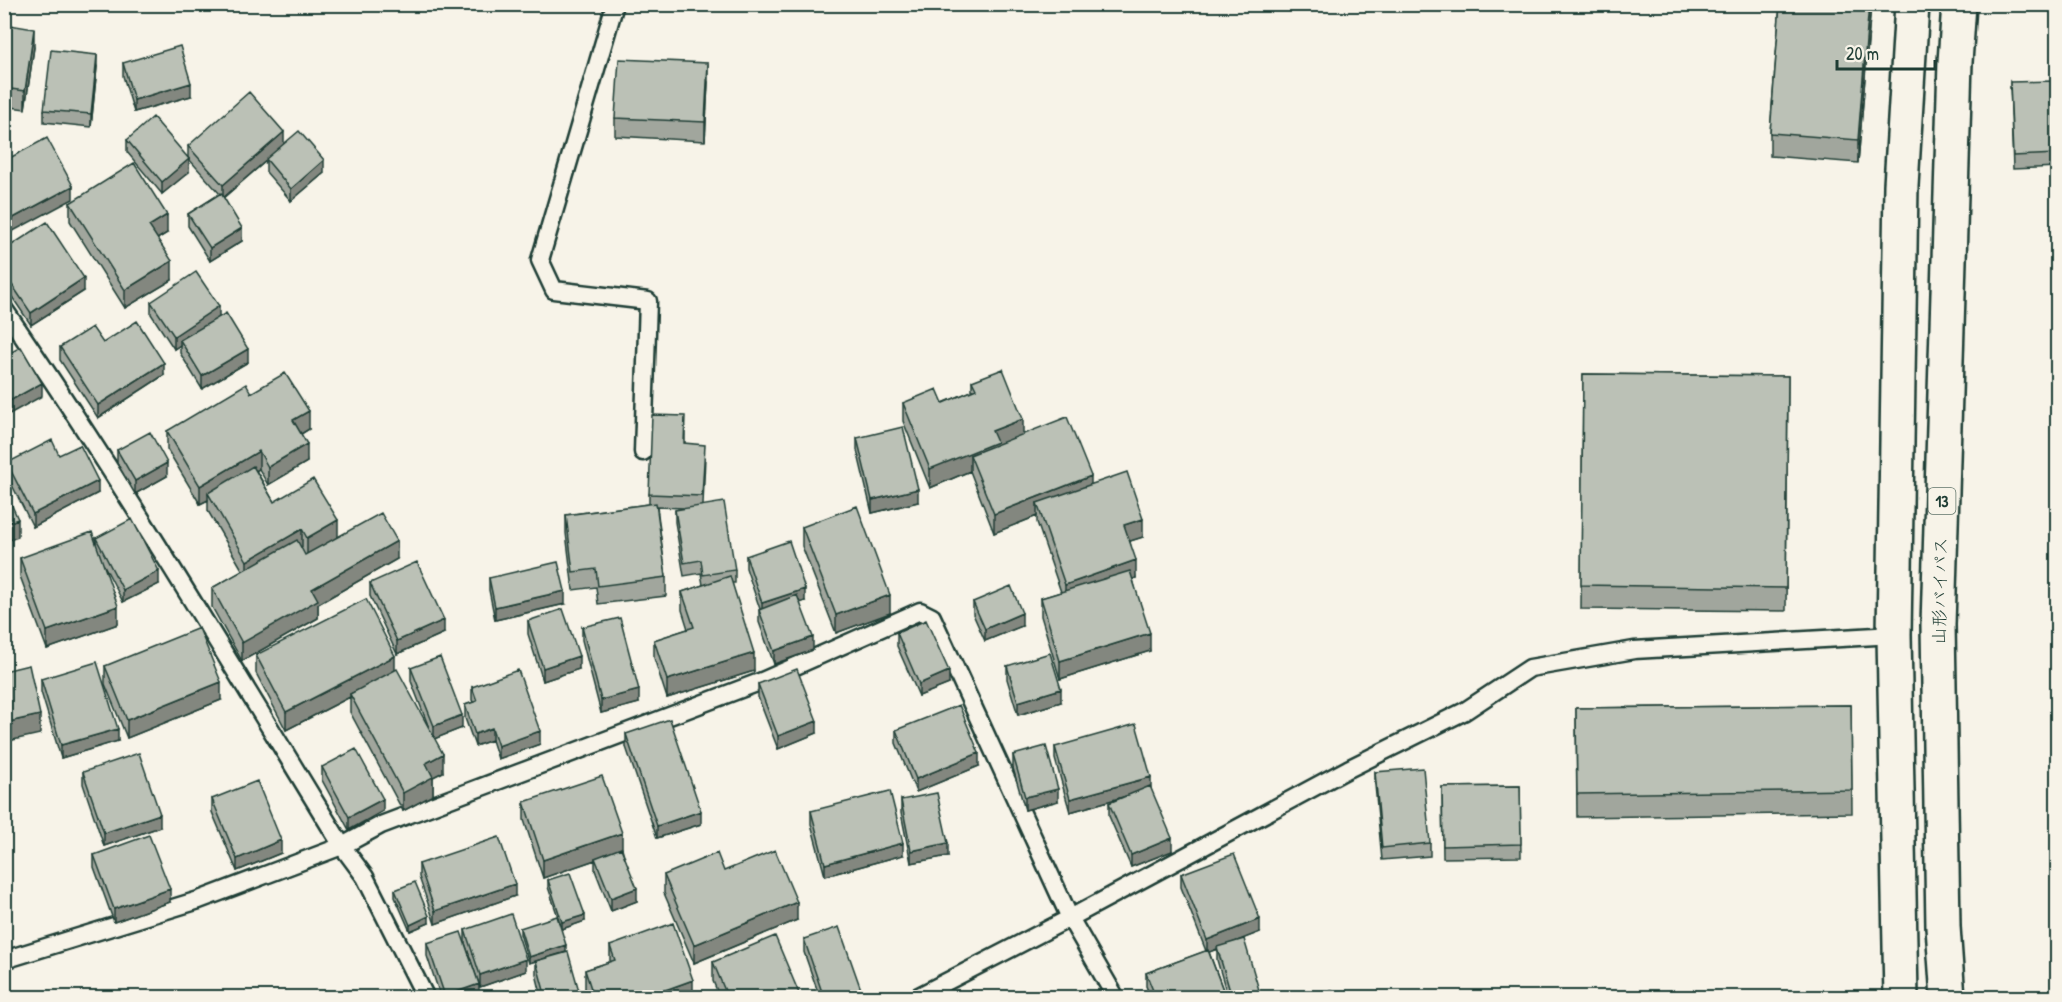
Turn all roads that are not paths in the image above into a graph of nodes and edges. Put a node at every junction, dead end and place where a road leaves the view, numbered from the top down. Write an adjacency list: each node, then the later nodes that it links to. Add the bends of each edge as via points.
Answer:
1 (615, 4): 5 (lane, via 540,260 554,290 648,300)
2 (1912, 4): 6 (highway, via 1901,185)
3 (1959, 4): 14 (highway, 山形バイパス / 13, via 1938,625 1943,927)
4 (4, 309): 7 (lane, via 69,404)
5 (643, 452)
6 (1894, 635): 8 (lane, via 1634,650 1530,668 1465,711); 13 (highway)
7 (342, 846): 8 (lane, via 381,825 762,681 920,611 932,616); 9 (lane, via 199,900); 10 (lane, via 365,877)
8 (1070, 918): 11 (lane); 12 (lane)
9 (4, 960)
10 (426, 998)
11 (915, 998)
12 (1116, 998)
13 (1901, 998)
14 (1948, 998)

